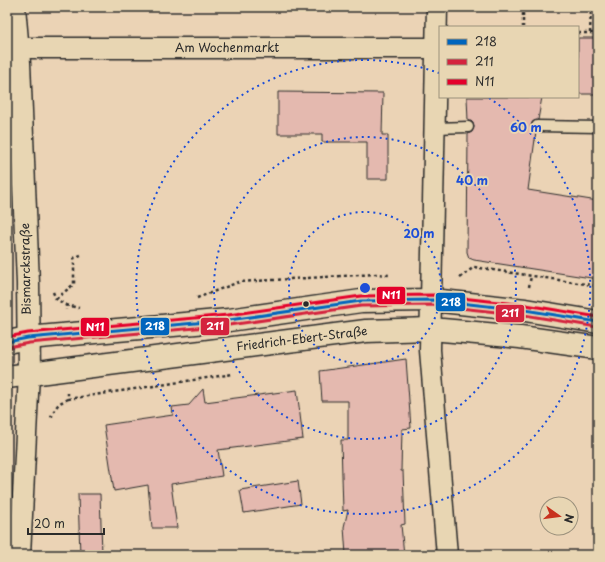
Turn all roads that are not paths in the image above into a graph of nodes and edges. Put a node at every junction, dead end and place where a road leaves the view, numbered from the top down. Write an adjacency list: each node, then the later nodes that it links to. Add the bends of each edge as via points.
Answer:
1 (14, 7): 3 (main road, Bismarckstraße)
2 (438, 7): 4 (street)
3 (12, 48): 4 (street, Am Wochenmarkt); 12 (main road, Bismarckstraße, via 19,62)
4 (437, 57): 8 (street)
5 (537, 126): 7 (lane)
6 (468, 127): 8 (lane)
7 (598, 127)
8 (435, 128): 9 (street)
9 (432, 300): 10 (main road, via 525,310); 11 (street); 12 (main road, via 361,301 229,320)
10 (598, 322)
11 (431, 329): 14 (main road, Friedrich-Ebert-Straße, via 520,337); 15 (main road, Friedrich-Ebert-Straße, via 366,331); 20 (street, via 430,350)
12 (28, 338): 13 (main road); 15 (main road, Bismarckstraße)
13 (7, 342)
14 (598, 348)
15 (29, 374): 16 (main road, Friedrich-Ebert-Straße); 19 (street, Bismarckstraße)
16 (7, 377)
17 (7, 544): 18 (street)
18 (8, 555)
19 (20, 555)
20 (447, 555)

